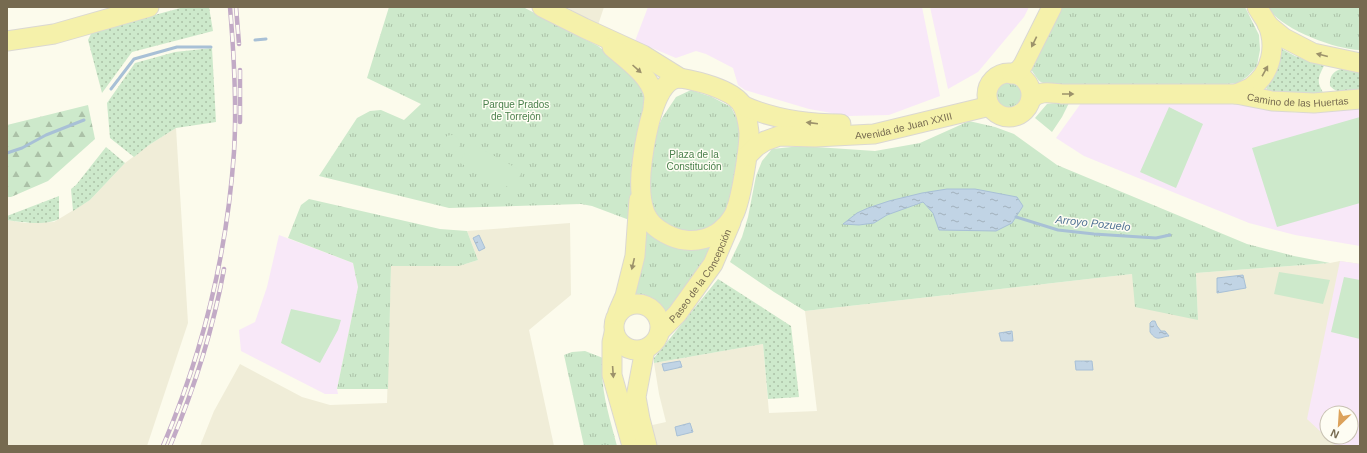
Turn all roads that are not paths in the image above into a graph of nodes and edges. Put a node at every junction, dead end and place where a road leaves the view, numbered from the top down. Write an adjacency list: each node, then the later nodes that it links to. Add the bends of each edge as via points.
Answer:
1 (149, 7): 7 (main road, via 54,34)
2 (542, 7): 6 (main road)
3 (1052, 7): 9 (main road, one-way to 9, via 1023,65)
4 (1257, 7): 5 (main road)
5 (1267, 24): 8 (main road, one-way to 5, via 1313,53 1284,38); 11 (main road, Camino de las Huertas, one-way to 5, via 1261,79 1268,67 1272,38)
6 (584, 28): 10 (main road, via 642,55); 16 (main road, one-way to 16, via 612,47 646,78 654,96)
7 (7, 41)
8 (1360, 63)
9 (1012, 74): 12 (main road, via 1027,82 1031,90); 14 (main road, via 999,76 994,80 988,91)
10 (680, 78): 15 (main road, via 726,92); 16 (main road, via 667,84)
11 (1236, 94): 12 (main road, Camino de las Huertas, one-way to 11, via 1036,94 1044,92); 13 (main road, Camino de las Huertas, via 1272,101 1314,103)
12 (1031, 99): 14 (main road, via 1026,109 1008,117 995,112)
13 (1360, 99)
14 (989, 102): 15 (main road, Avenida de Juan XXIII, one-way to 15, via 939,109 915,118 875,124 816,124 783,119); 17 (main road, Avenida de Juan XXIII, via 874,134 780,136 765,141)
15 (742, 105): 17 (main road, via 749,133)
16 (653, 110): 18 (main road)
17 (747, 156): 19 (main road, via 740,196)
18 (640, 185): 19 (main road, via 642,206 649,220 675,237 697,240 712,236 719,233); 20 (main road, one-way to 20, via 634,256 625,296)
19 (733, 217): 21 (main road, Paseo de la Concepción, via 713,264 677,314)
20 (618, 312): 21 (main road, via 636,303 647,305 655,311 660,320); 22 (main road, via 613,325)
21 (660, 330): 23 (main road, via 655,342)
22 (614, 333): 23 (main road, via 617,340 629,349); 24 (main road, one-way to 24, via 612,375)
23 (645, 349): 25 (main road, via 636,397)
24 (632, 446)
25 (647, 446)

